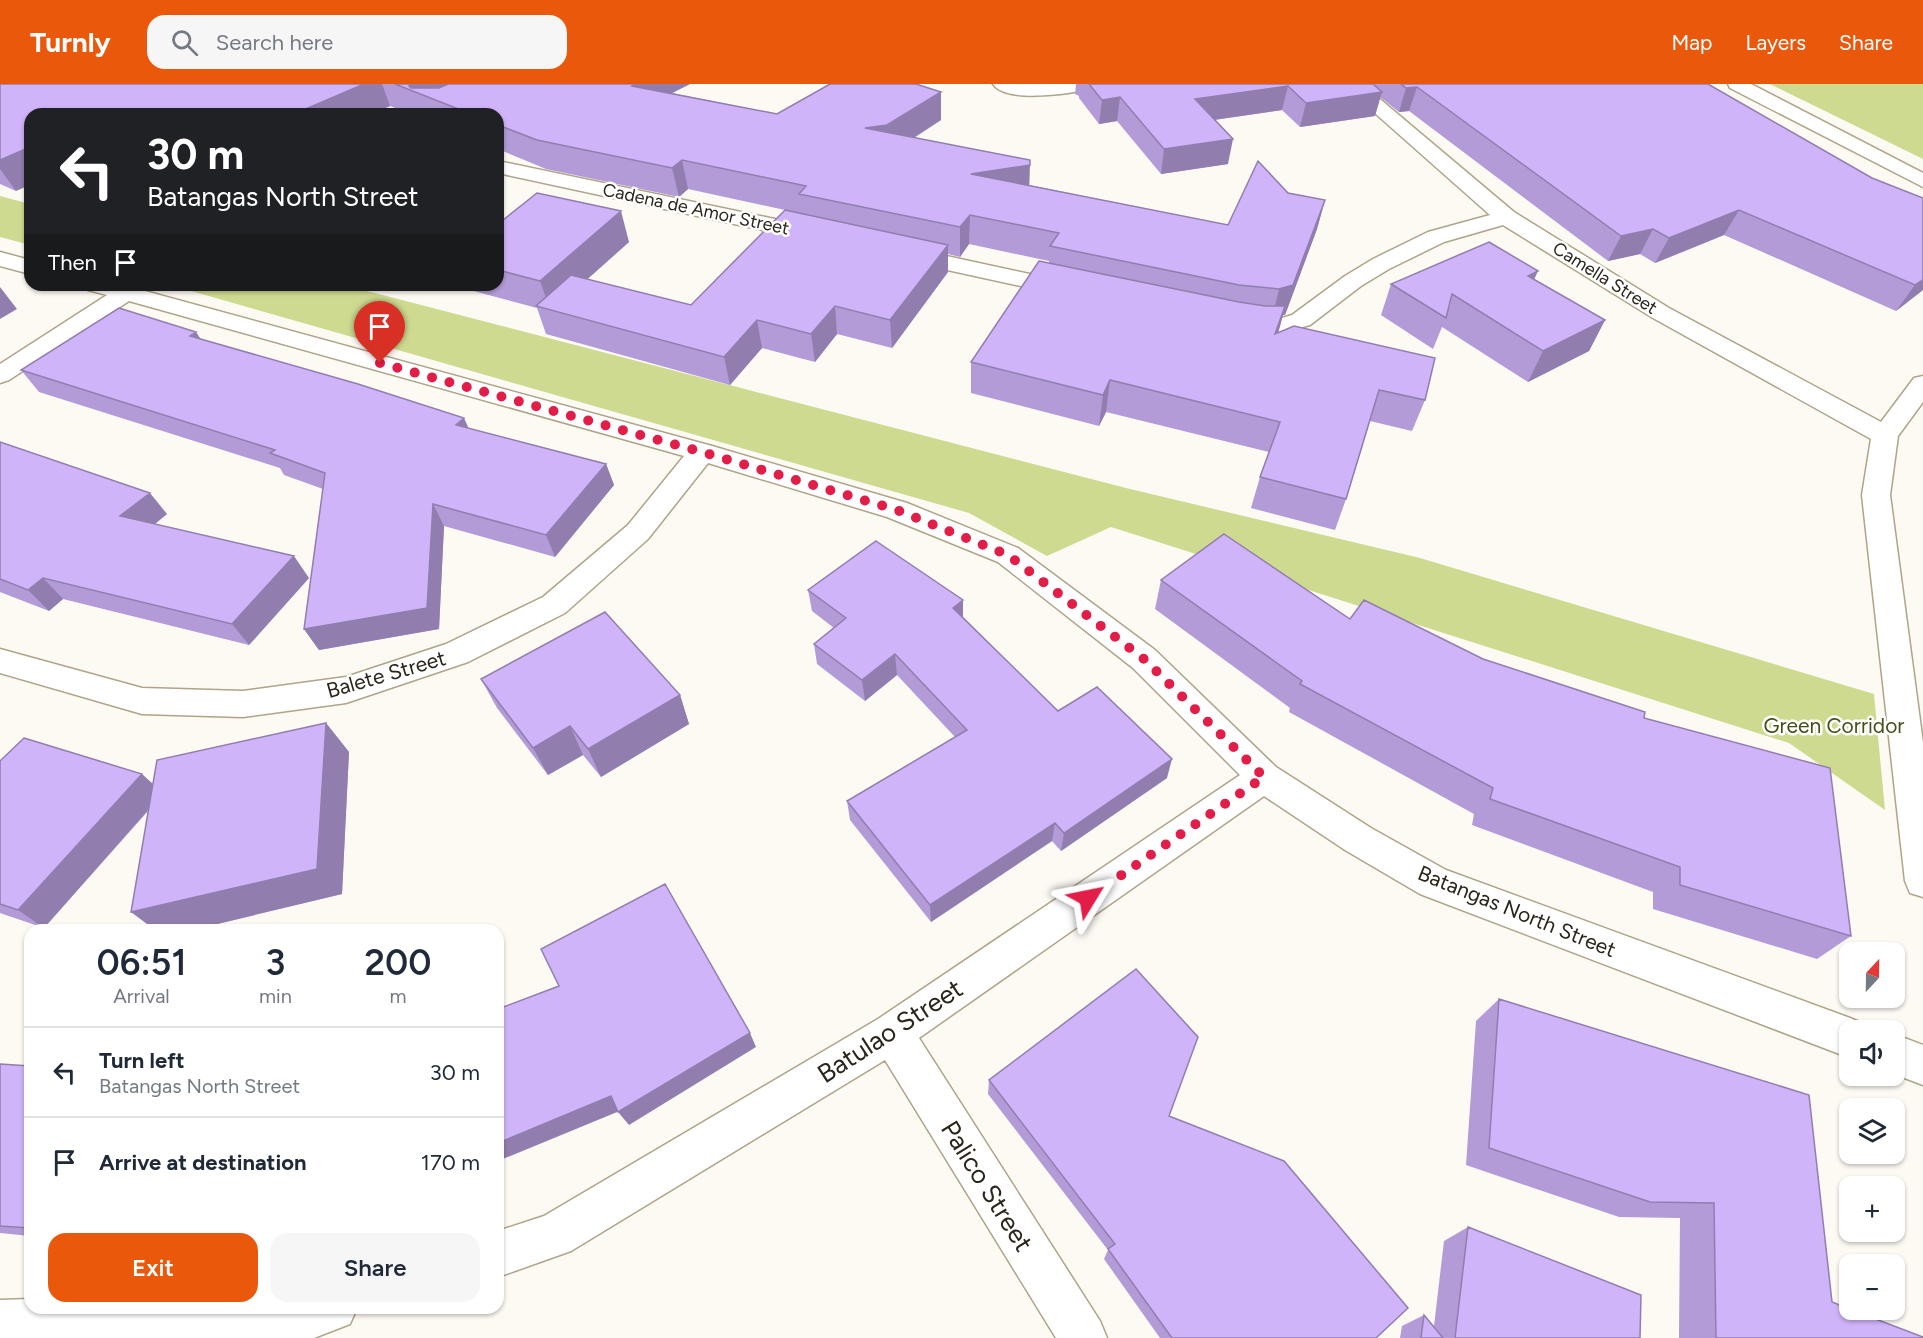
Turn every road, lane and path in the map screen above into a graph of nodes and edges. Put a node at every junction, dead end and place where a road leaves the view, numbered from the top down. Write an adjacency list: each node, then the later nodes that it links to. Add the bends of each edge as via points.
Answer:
1 (1002, 84): 2 (street, via 1063,89)
2 (1085, 84)
3 (1351, 84): 7 (street, Camella Street)
4 (1737, 84): 6 (street)
5 (504, 168): 8 (street, Cadena de Amor Street)
6 (1923, 181)
7 (1506, 217): 15 (street, via 1436,237 1380,264 1301,320 1273,328); 18 (street, Camella Street, via 1661,313)
8 (836, 239)
9 (883, 249): 14 (street)
10 (0, 259): 11 (street)
11 (24, 265)
12 (118, 291): 13 (street, Batangas North Street)
13 (126, 293): 16 (street); 19 (street, Batangas North Street)
14 (1092, 294)
15 (1221, 322)
16 (0, 375)
17 (1923, 384): 18 (street)
18 (1885, 435): 21 (street, via 1876,495)
19 (702, 452): 20 (street, Balete Street, via 638,532 554,605 457,653 346,690 243,704 142,701); 22 (street, Batangas North Street, via 897,510 1008,555 1144,659)
20 (0, 661)
21 (1913, 727): 23 (street)
22 (1264, 777): 24 (street, Batulao Street); 25 (street, Batangas North Street, via 1432,882)
23 (1923, 881)
24 (892, 1033): 28 (street, Batulao Street, via 555,1235); 31 (street, Palico Street)
25 (1839, 1034)
26 (1905, 1058): 27 (street)
27 (1923, 1065)
28 (504, 1252)
29 (305, 1322): 30 (street)
30 (0, 1323)
31 (1083, 1338)

